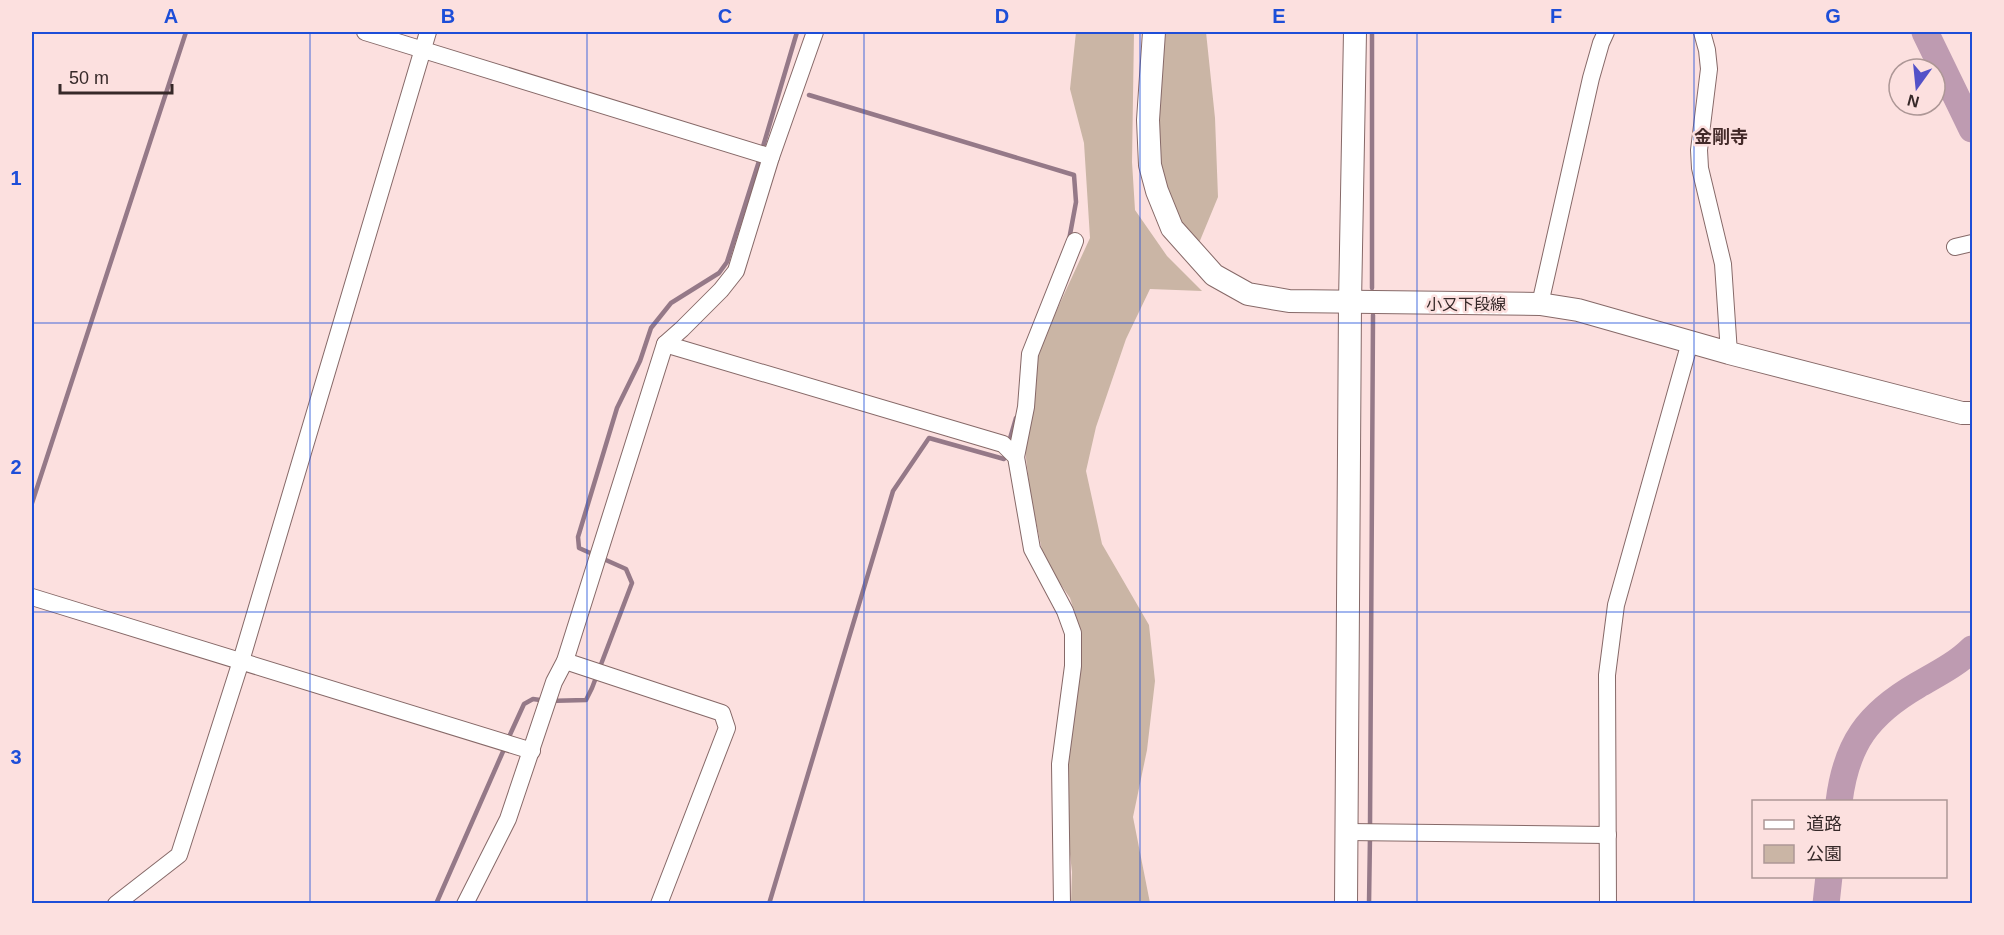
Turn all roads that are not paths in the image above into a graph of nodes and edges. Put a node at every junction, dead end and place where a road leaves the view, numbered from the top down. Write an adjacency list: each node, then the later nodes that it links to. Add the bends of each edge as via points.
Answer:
1 (365, 32): 8 (street)
2 (428, 32): 8 (street)
3 (815, 32): 9 (street)
4 (1154, 32): 13 (main road, 小又下段線, via 1148,120 1150,165 1172,228 1214,275 1248,294 1289,301)
5 (1355, 32): 13 (main road)
6 (1606, 32): 14 (street, via 1591,78)
7 (1702, 32): 17 (street, via 1709,69 1700,168 1724,264)
8 (422, 50): 9 (street); 21 (street)
9 (771, 157): 16 (street, via 736,271)
10 (1075, 241): 19 (street, via 1030,354 1026,407)
11 (1972, 243): 12 (street)
12 (1955, 248)
13 (1350, 303): 14 (main road, 小又下段線); 24 (main road)
14 (1540, 304): 15 (main road, 小又下段線, via 1578,310)
15 (1690, 342): 17 (main road, 小又下段線); 25 (street, via 1610,638 1606,675)
16 (665, 344): 19 (street, via 1002,444); 22 (street)
17 (1730, 353): 18 (main road, 小又下段線)
18 (1967, 413)
19 (1016, 457): 29 (street, via 1032,549 1073,633 1073,666 1060,764)
20 (32, 597): 21 (street)
21 (241, 661): 23 (street); 26 (street, via 179,855)
22 (565, 661): 23 (street, via 554,682); 28 (street, via 722,713 727,728)
23 (532, 751): 27 (street, via 508,819)
24 (1347, 832): 25 (street); 30 (main road)
25 (1608, 835): 31 (street)
26 (118, 903)
27 (465, 903)
28 (659, 903)
29 (1062, 903)
30 (1346, 903)
31 (1608, 903)

